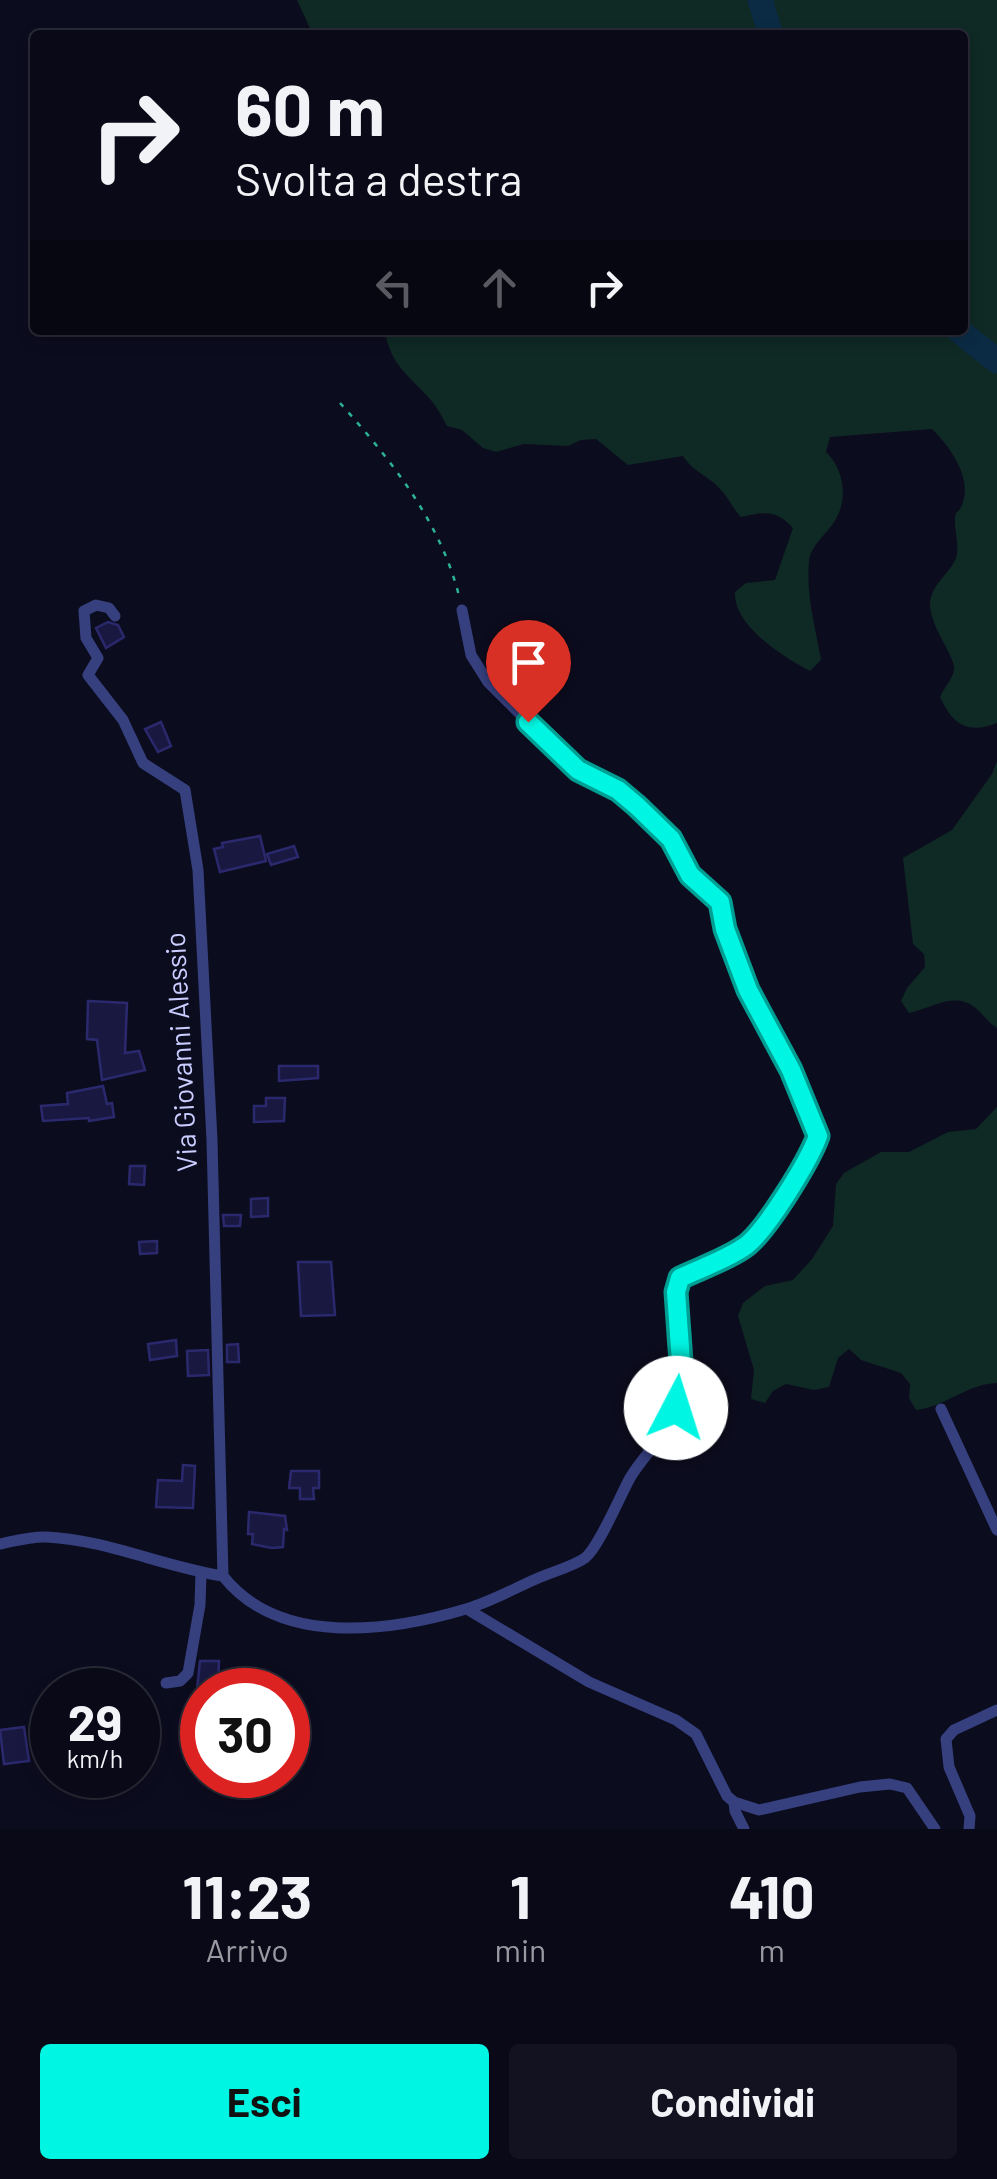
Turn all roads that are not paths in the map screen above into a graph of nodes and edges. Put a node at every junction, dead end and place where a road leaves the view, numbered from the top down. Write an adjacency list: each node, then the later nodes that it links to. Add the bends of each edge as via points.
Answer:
1 (462, 610): 8 (street, via 471,655 488,682 578,770 637,806 671,839 690,875 720,902 748,990 818,1136 760,1234 680,1278 682,1376 676,1408 587,1557)
2 (115, 616): 7 (street, Via Giovanni Alessio, via 96,604 84,611 86,638 98,658 88,675 123,720 143,763 185,790 198,870)
3 (940, 1409): 4 (street)
4 (997, 1530)
5 (0, 1544): 6 (street, via 46,1537 96,1544)
6 (201, 1573): 7 (street); 9 (street, via 188,1672)
7 (223, 1576): 8 (street, via 270,1615 304,1623 404,1624)
8 (466, 1609): 11 (street, via 589,1682 696,1734)
9 (166, 1683)
10 (997, 1710): 14 (street, via 946,1739)
11 (734, 1802): 12 (street); 13 (street, via 759,1810 890,1784 906,1788)
12 (744, 1829)
13 (935, 1829)
14 (970, 1829)

